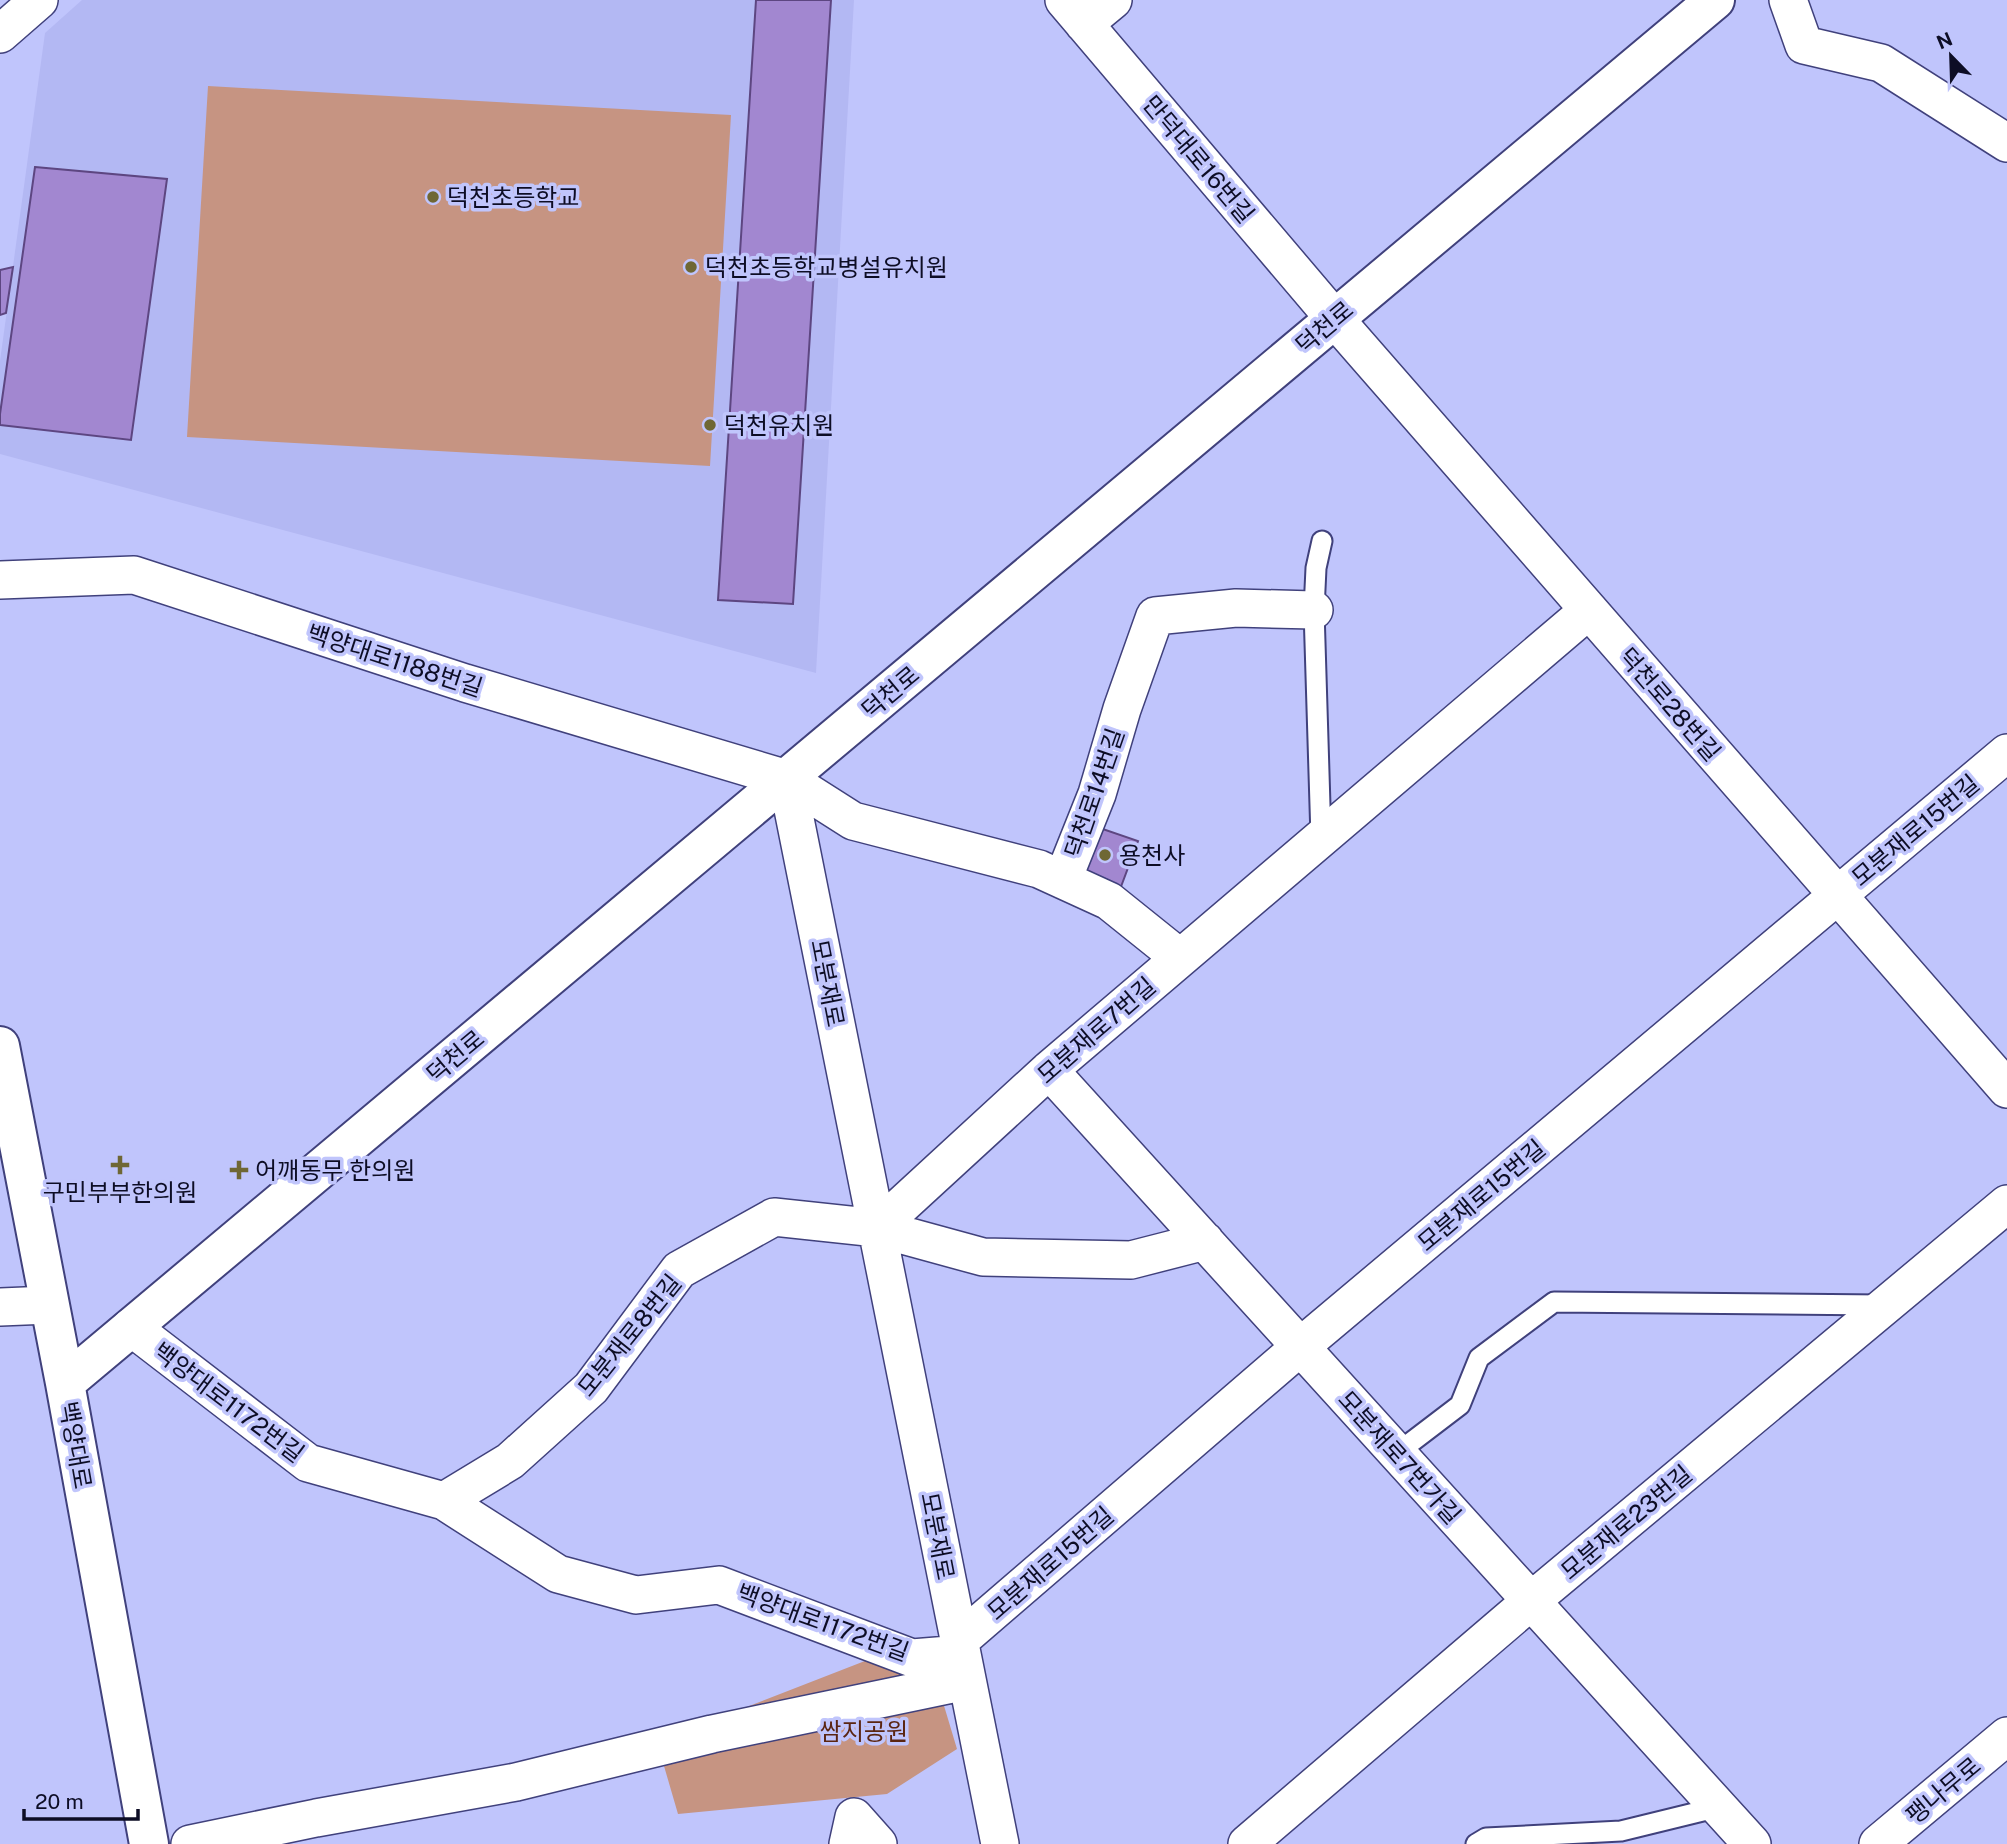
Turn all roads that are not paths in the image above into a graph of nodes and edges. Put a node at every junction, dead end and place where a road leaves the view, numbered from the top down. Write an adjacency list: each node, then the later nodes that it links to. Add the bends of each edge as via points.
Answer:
1 (1113, 0): 4 (street)
2 (1715, 0): 6 (main road, 덕천로)
3 (1788, 0): 5 (street, via 1804,45 1881,63)
4 (1074, 12): 6 (street, 만덕대로16번길)
5 (2007, 143)
6 (1334, 318): 10 (street, 덕천로28번길); 12 (main road, 덕천로)
7 (1322, 541): 9 (lane)
8 (0, 580): 12 (street, 백양대로1188번길, via 134,575 465,683)
9 (1314, 610): 13 (lane); 14 (street, 덕천로14번길, via 1236,608 1155,616 1097,794)
10 (1589, 610): 13 (street, 모분재로7번길); 15 (street, 덕천로28번길)
11 (2007, 753): 15 (street, 모분재로15번길)
12 (787, 779): 14 (street, 덕천로14번길, via 853,821); 21 (street, 모분재로); 26 (main road, 덕천로)
13 (1321, 838): 16 (street, 모분재로7번길)
14 (1063, 879): 16 (street, via 1110,901)
15 (1838, 895): 19 (street, 덕천로28번길); 27 (street, 모분재로15번길)
16 (1180, 958): 18 (street, 모분재로7번길)
17 (0, 1046): 23 (main road, 백양대로)
18 (1049, 1070): 21 (street, 모분재로7번길); 22 (street, 모분재로7번가길)
19 (2007, 1089)
20 (2007, 1204): 24 (street, 모분재로23번길)
21 (877, 1228): 22 (street, via 983,1258 1131,1260); 30 (street, 모분재로8번길, via 774,1217 679,1270 591,1388 510,1461); 32 (street, 모분재로)
22 (1205, 1241): 27 (street, 모분재로7번가길)
23 (49, 1305): 25 (street); 28 (main road, 백양대로)
24 (1886, 1305): 29 (lane, via 1554,1302 1479,1358 1460,1405); 31 (street, 모분재로23번길)
25 (0, 1307)
26 (131, 1327): 28 (main road, 덕천로); 30 (street, 백양대로1172번길, via 308,1464)
27 (1300, 1347): 29 (street, 모분재로7번가길); 32 (street, 모분재로15번길)
28 (65, 1383): 35 (main road, 백양대로)
29 (1397, 1453): 31 (street, 모분재로7번가길)
30 (444, 1501): 32 (street, 백양대로1172번길, via 558,1574 636,1595 719,1585 912,1658)
31 (1531, 1601): 34 (street, 모분재로7번가길); 40 (street, 모분재로23번길)
32 (963, 1658): 36 (street, via 712,1734 516,1782); 39 (street, 모분재로)
33 (2007, 1736): 43 (street, 팽나무로)
34 (1718, 1807): 41 (lane, via 1621,1831 1486,1838); 42 (street, 모분재로7번가길)
35 (149, 1844)
36 (190, 1844)
37 (848, 1844): 38 (street, via 854,1817)
38 (878, 1844)
39 (1000, 1844)
40 (1247, 1844)
41 (1476, 1844)
42 (1752, 1844)
43 (1878, 1844)

